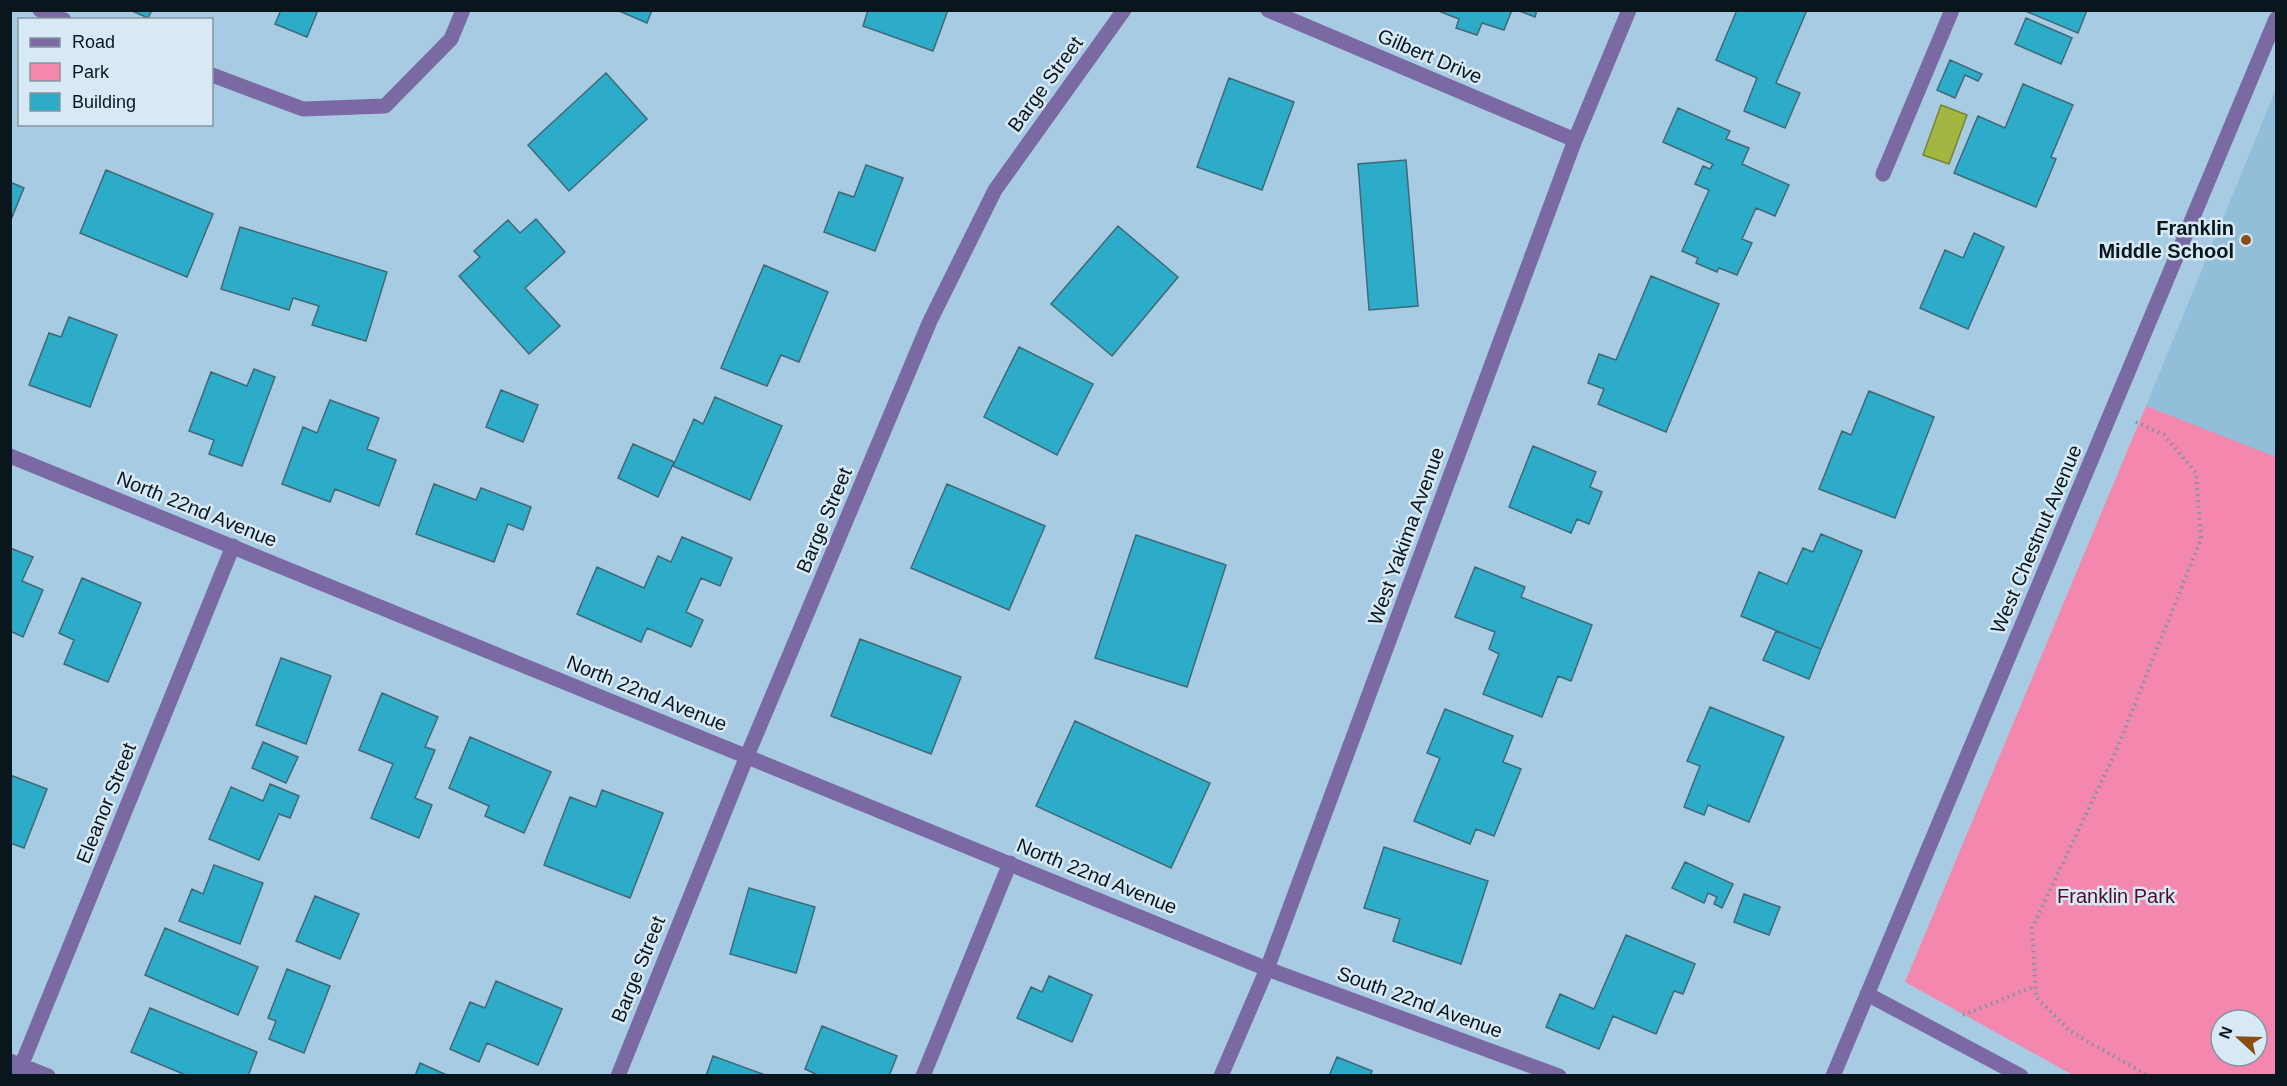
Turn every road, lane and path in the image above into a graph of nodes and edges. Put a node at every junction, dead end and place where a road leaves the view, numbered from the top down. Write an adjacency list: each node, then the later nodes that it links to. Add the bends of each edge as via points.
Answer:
1 (40, 10): 7 (street)
2 (463, 10): 9 (street, via 451,39 385,106 303,109)
3 (1125, 10): 15 (street, Barge Street, via 995,190 930,321)
4 (1268, 10): 10 (street, Gilbert Drive)
5 (1629, 10): 10 (street, West Yakima Avenue)
6 (1952, 10): 11 (street)
7 (59, 18)
8 (2277, 19): 12 (street, West Chestnut Avenue)
9 (213, 75)
10 (1575, 140): 17 (street, West Yakima Avenue)
11 (1883, 174)
12 (2112, 412): 18 (path, via 2164,435 2196,473 2201,539 2116,751 2032,928); 19 (street, West Chestnut Avenue)
13 (10, 456): 14 (street, North 22nd Avenue)
14 (232, 546): 15 (street, North 22nd Avenue); 21 (street, Eleanor Street)
15 (747, 756): 16 (street, North 22nd Avenue); 23 (street, Barge Street)
16 (1010, 863): 17 (street, North 22nd Avenue); 24 (street)
17 (1268, 969): 25 (street, West Yakima Avenue); 26 (street, South 22nd Avenue)
18 (2035, 986): 20 (path); 29 (path, via 2036,997 2071,1032)
19 (1867, 994): 20 (street); 27 (street, West Chestnut Avenue)
20 (1932, 1028): 28 (street)
21 (16, 1067): 22 (street)
22 (48, 1076)
23 (618, 1076)
24 (923, 1076)
25 (1221, 1076)
26 (1559, 1076)
27 (1833, 1076)
28 (2021, 1076)
29 (2149, 1076)

